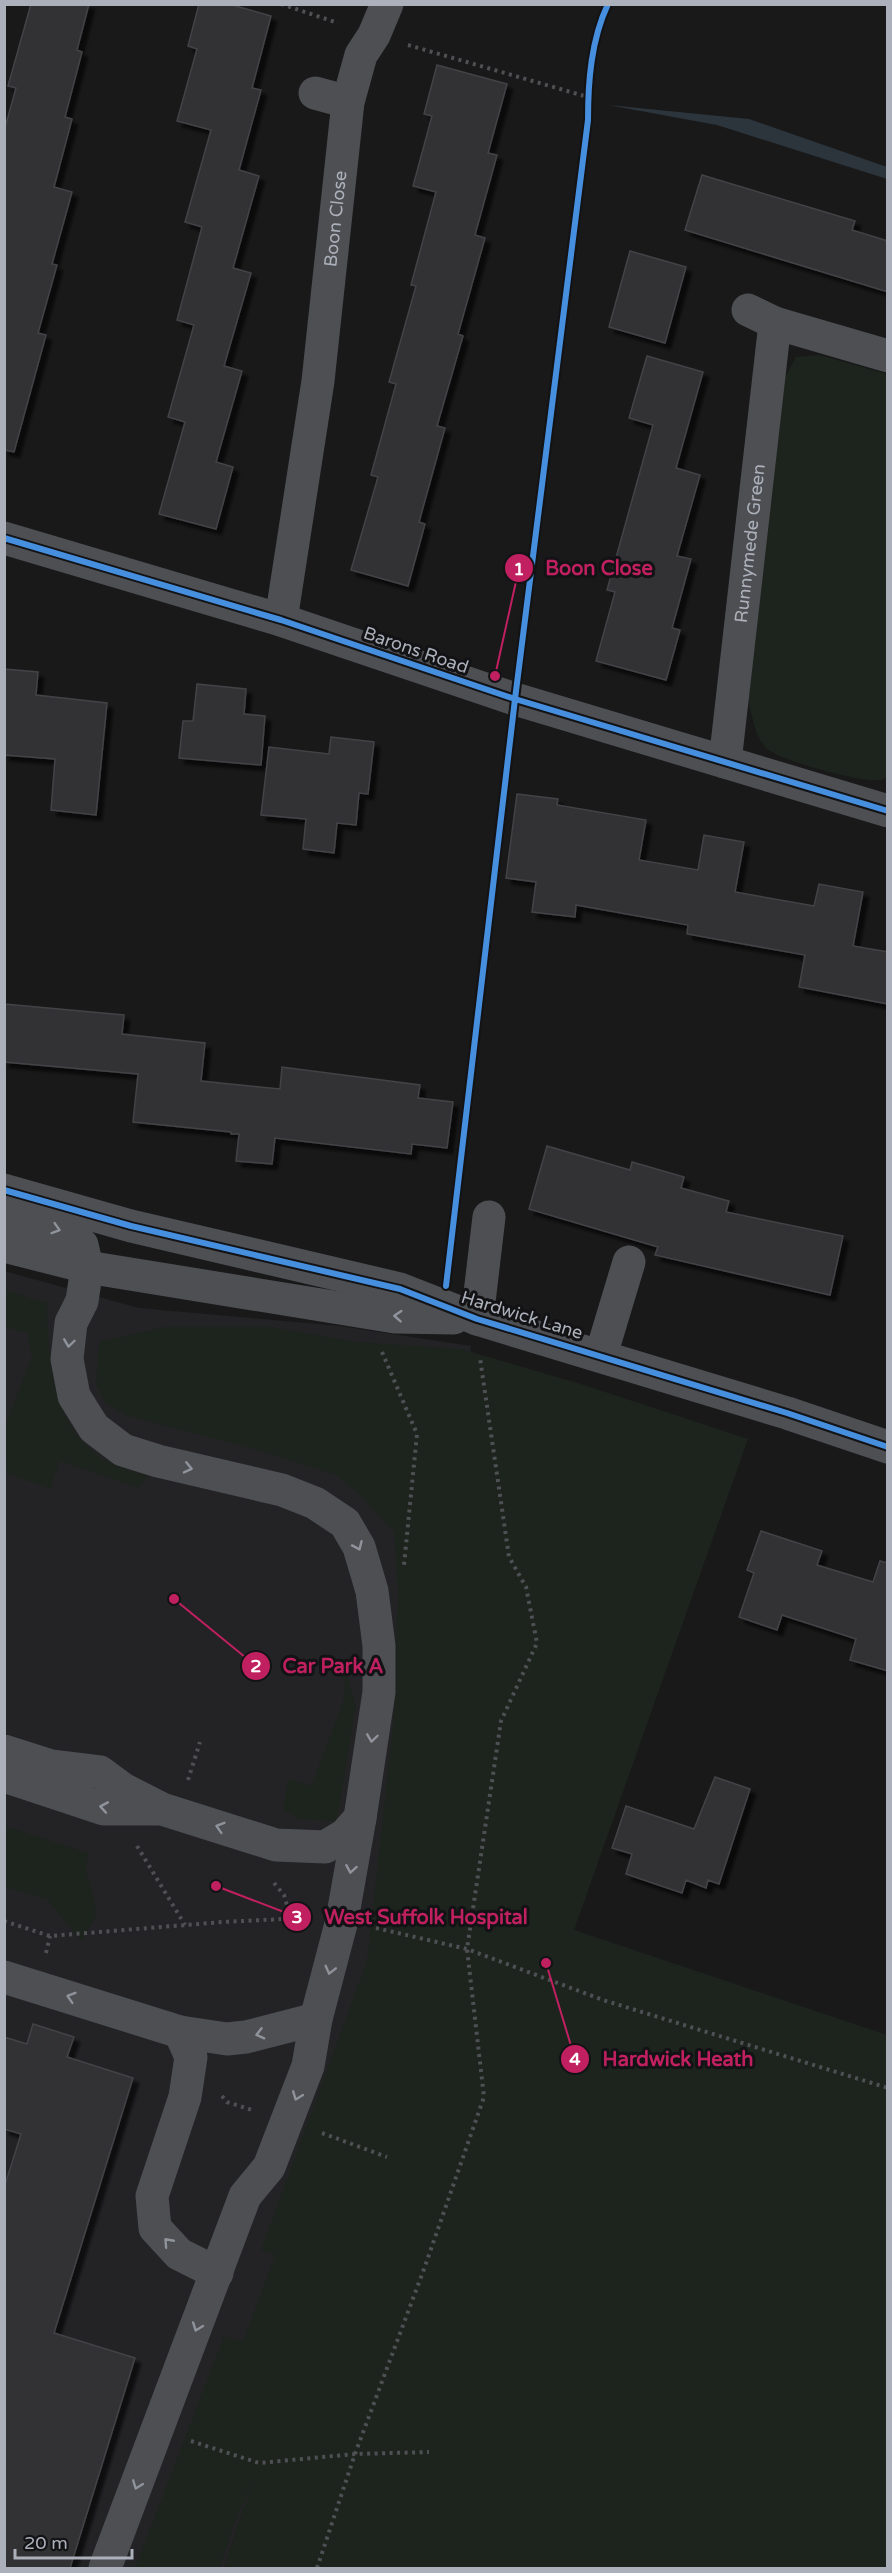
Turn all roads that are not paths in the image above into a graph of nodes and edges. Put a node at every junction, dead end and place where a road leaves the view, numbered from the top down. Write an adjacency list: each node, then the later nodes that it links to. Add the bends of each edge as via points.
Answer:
1 (387, 4): 3 (street, Boon Close)
2 (315, 93): 3 (street)
3 (348, 102): 6 (street, Boon Close, via 318,381)
4 (888, 356): 7 (street, Runnymede Green, via 762,316)
5 (4, 538): 6 (street, Barons Road)
6 (281, 620): 7 (street, Barons Road, via 515,699)
7 (725, 762): 8 (street, Barons Road)
8 (888, 811)
9 (4, 1190): 17 (street, Hardwick Lane, via 131,1226 400,1289)
10 (4, 1214): 14 (street, one-way to 14, via 68,1233 82,1245)
11 (489, 1216): 17 (street)
12 (4, 1246): 14 (street, Hardwick Lane)
13 (629, 1262): 18 (street)
14 (87, 1267): 15 (street, Hardwick Lane); 16 (street)
15 (259, 1295): 16 (street, via 201,1297 100,1290); 17 (street, Hardwick Lane, one-way to 15)
16 (82, 1301): 23 (street, one-way to 23, via 71,1323 67,1359 74,1396 94,1428 123,1450 282,1490 315,1503 345,1523 359,1547 372,1591 379,1647 379,1692)
17 (478, 1333): 18 (street, Hardwick Lane)
18 (602, 1355): 19 (street, Hardwick Lane)
19 (888, 1447)
20 (4, 1751): 22 (street, via 51,1766 100,1772)
21 (4, 1776): 22 (street, one-way to 21, via 104,1809)
22 (162, 1809): 23 (street, one-way to 22, via 345,1835 325,1847 276,1845)
23 (360, 1818): 25 (street, one-way to 25, via 342,1920)
24 (11, 1984): 26 (street, one-way to 24)
25 (316, 2019): 26 (street, one-way to 26, via 227,2039); 27 (street, one-way to 27, via 308,2066 284,2130 269,2167 245,2196)
26 (180, 2032): 27 (street, one-way to 26, via 179,2254 155,2228 152,2196 185,2097 191,2057)
27 (217, 2272): 28 (street, one-way to 28)
28 (105, 2568)

